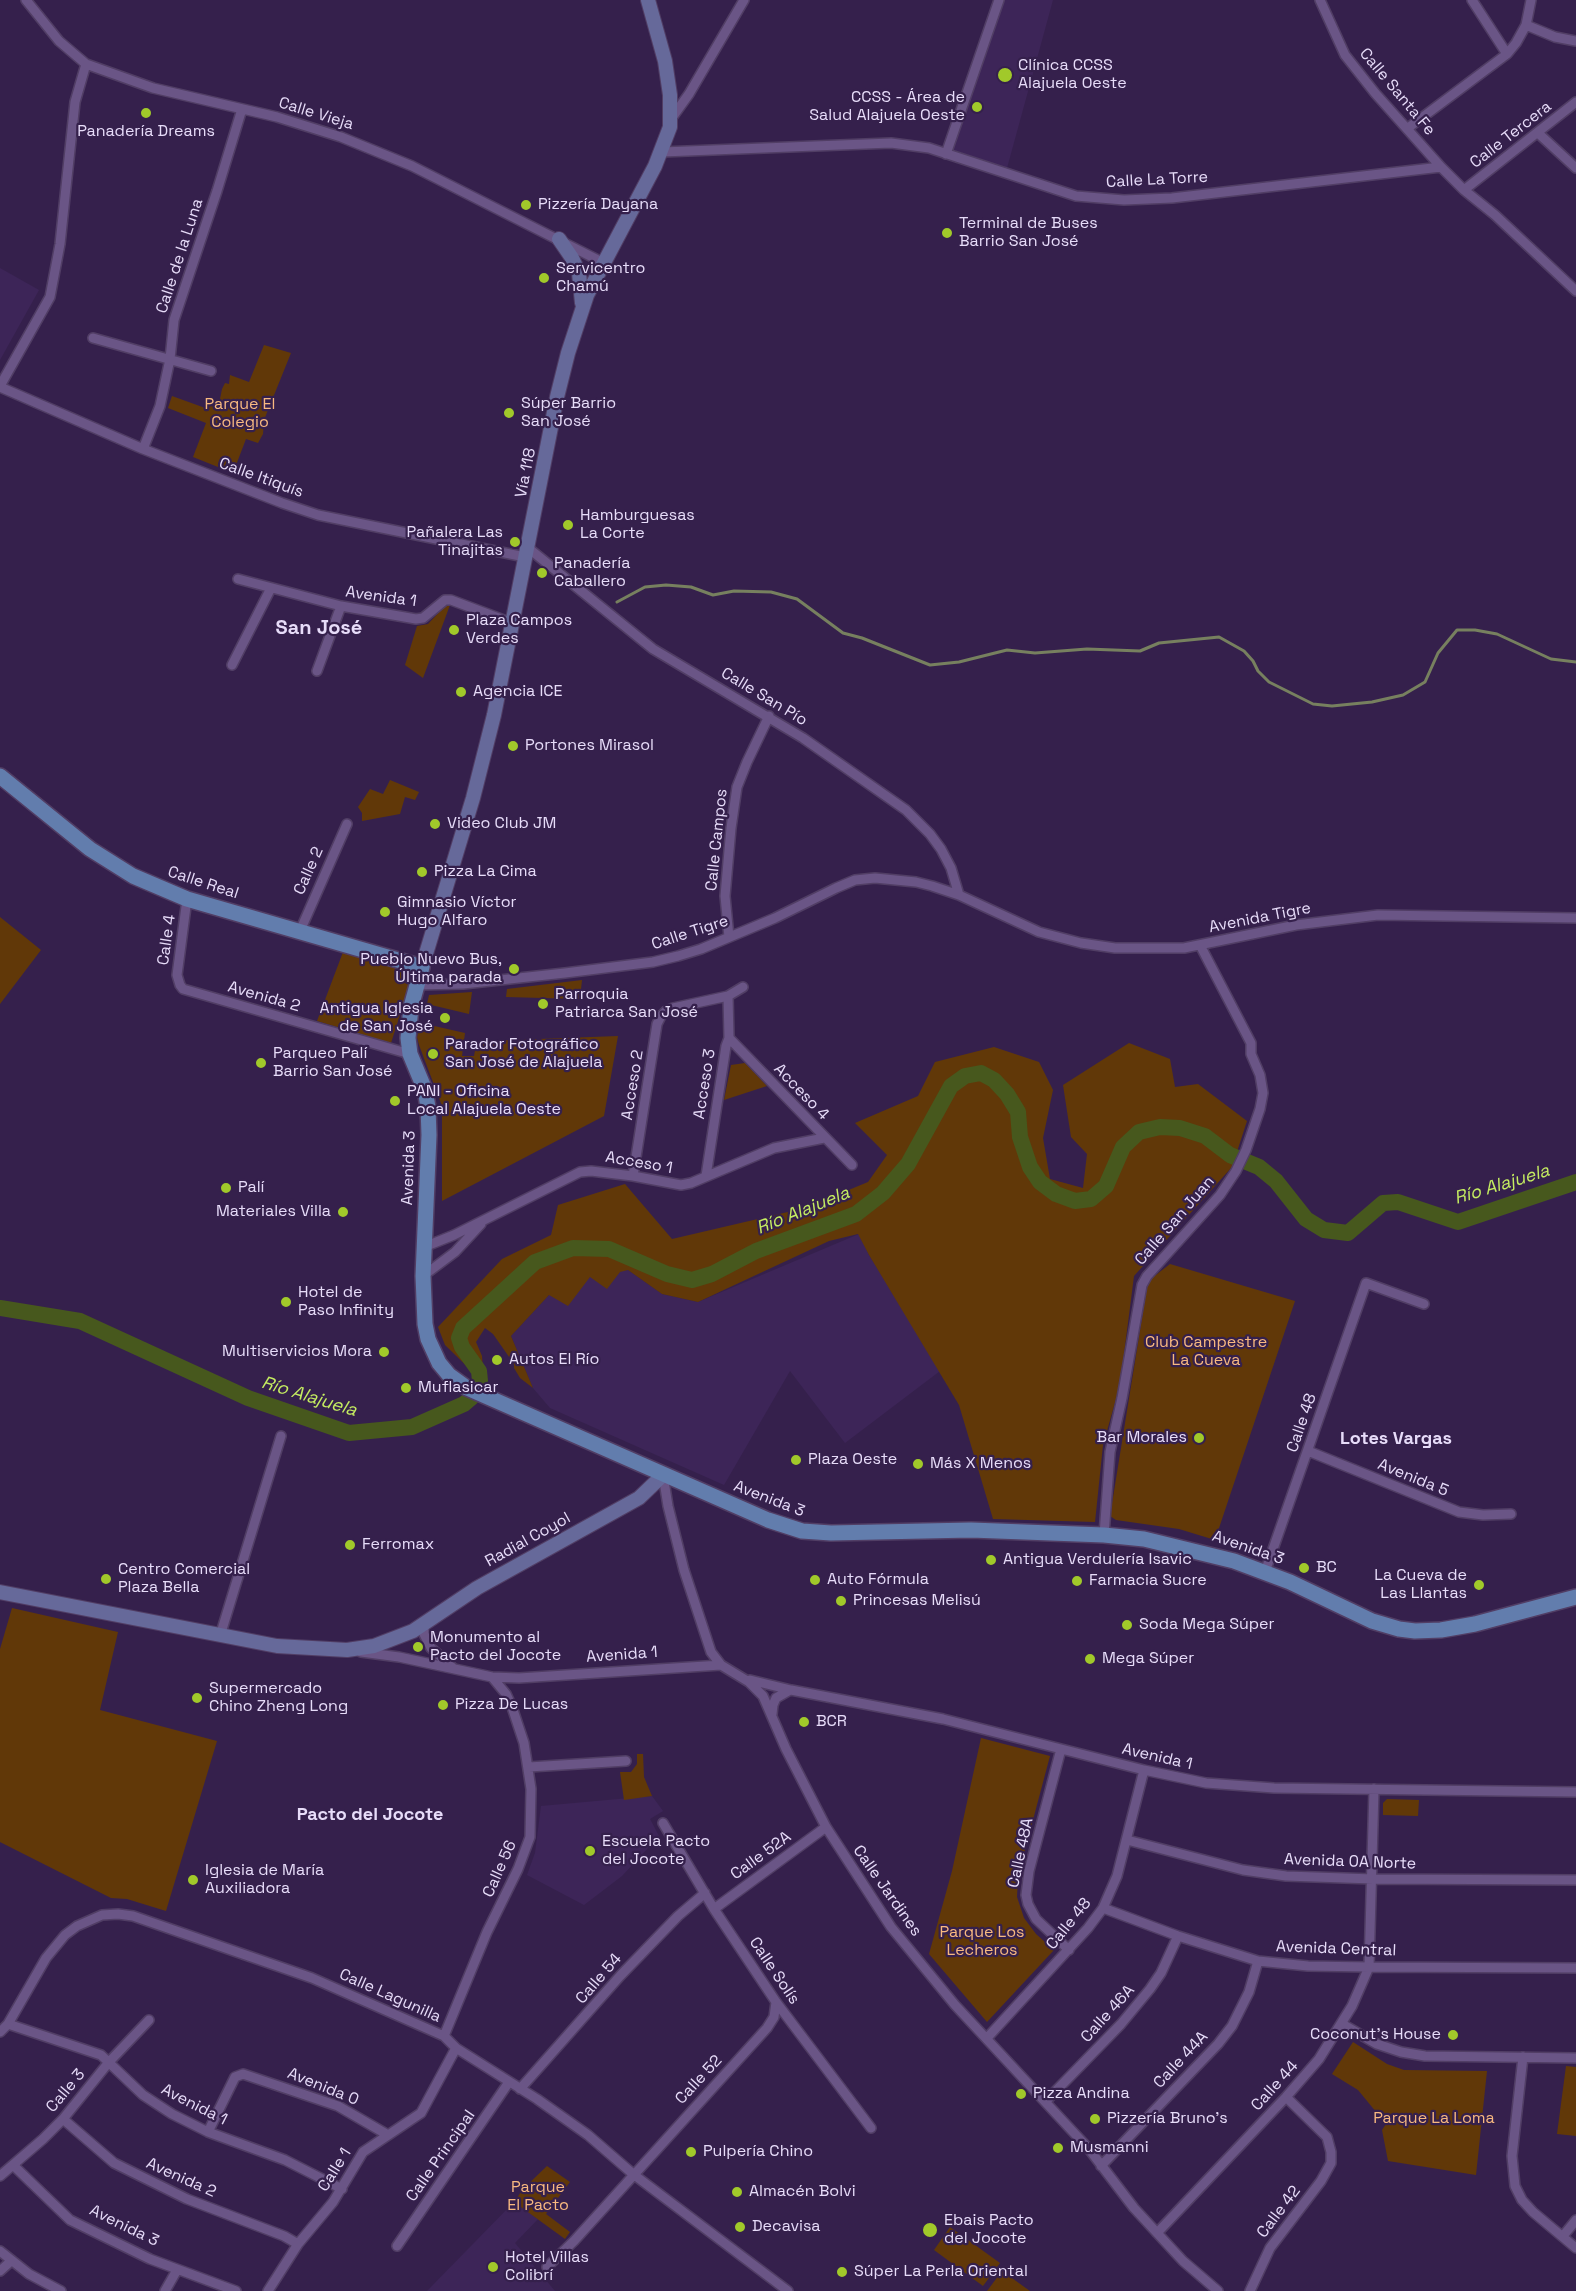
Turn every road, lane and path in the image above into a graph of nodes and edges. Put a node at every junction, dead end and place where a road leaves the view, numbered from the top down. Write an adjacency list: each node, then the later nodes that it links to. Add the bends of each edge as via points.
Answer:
1 (26, 0): 11 (street, Calle Vieja, via 59,41)
2 (648, 0): 14 (main road, Vía 118, via 665,61)
3 (744, 0): 14 (street)
4 (999, 0): 18 (street)
5 (1320, 0): 15 (street, Calle Santa Fe, via 1345,55)
6 (1472, 0): 10 (street)
7 (1531, 0): 8 (street)
8 (1526, 25): 9 (street); 10 (street)
9 (1576, 41)
10 (1506, 54): 15 (street)
11 (86, 64): 13 (street, Calle Vieja, via 153,88); 29 (street, via 75,102 60,244 50,297)
12 (1576, 102): 16 (street, Calle Tercera)
13 (242, 109): 22 (street, Calle Vieja, via 379,152); 27 (street, Calle de la Luna, via 174,320)
14 (671, 119): 17 (main road, Vía 118)
15 (1408, 128): 19 (street, Calle Santa Fe)
16 (1538, 133): 20 (street); 21 (street, Calle Tercera)
17 (662, 152): 18 (street, Calle La Torre, via 891,143); 23 (main road, Vía 118)
18 (946, 154): 19 (street, Calle La Torre, via 1076,196 1124,200)
19 (1441, 167): 21 (street)
20 (1576, 168)
21 (1464, 190): 24 (street)
22 (559, 239): 23 (street, Calle Vieja); 25 (main road, via 579,273)
23 (604, 263): 25 (main road, Vía 118)
24 (1576, 291)
25 (581, 309): 31 (main road, Vía 118, via 556,397)
26 (93, 338): 27 (street)
27 (171, 359): 28 (street); 30 (street, Calle de la Luna)
28 (211, 371)
29 (0, 386): 30 (street, Calle Itiquís)
30 (143, 449): 31 (street, Calle Itiquís, via 318,515)
31 (526, 552): 35 (main road, Vía 118); 38 (street, Calle San Pío, via 653,649)
32 (238, 579): 33 (street, Avenida 1)
33 (271, 588): 34 (street, Avenida 1); 36 (street)
34 (341, 606): 35 (street, Avenida 1, via 416,619 451,600); 37 (street)
35 (513, 623): 47 (main road, Vía 118, via 473,798)
36 (232, 665)
37 (317, 671)
38 (769, 716): 41 (street, Calle San Pío, via 920,822 941,849); 45 (street, Calle Campos, via 737,787 725,896)
39 (0, 776): 42 (main road, Calle Real, via 99,854 133,876)
40 (346, 824): 44 (street, Calle 2)
41 (959, 895): 45 (street, Calle Tigre, via 915,882 855,880); 46 (street, Avenida Tigre, via 1039,932 1081,943 1152,950)
42 (187, 899): 44 (main road, Calle Real); 48 (street, Calle 4, via 177,975)
43 (1576, 918): 46 (street, Avenida Tigre, via 1378,915 1296,925)
44 (300, 931): 47 (main road, Calle Real)
45 (729, 937): 49 (street, Calle Tigre, via 653,962 474,983)
46 (1200, 945): 66 (street, Calle San Juan, via 1251,1043 1263,1093 1236,1171 1142,1285 1110,1452)
47 (422, 967): 49 (main road, Avenida 3)
48 (180, 985): 53 (street, Avenida 2, via 188,991)
49 (417, 985): 53 (main road, Avenida 3, via 408,1024)
50 (743, 987): 51 (street, Acceso 2)
51 (728, 996): 52 (street, Acceso 3); 56 (street, Acceso 2, via 673,1008 661,1016)
52 (729, 1038): 54 (street, Acceso 4); 57 (street, Acceso 3)
53 (410, 1054): 59 (main road, Avenida 3, via 428,1107)
54 (824, 1138): 55 (street, Acceso 4); 57 (street, Acceso 1, via 774,1148)
55 (852, 1166)
56 (633, 1176): 57 (street, Acceso 1, via 681,1185); 58 (street, Acceso 1, via 580,1172)
57 (706, 1176)
58 (486, 1218): 59 (street, Acceso 1); 60 (street, Acceso 1, via 455,1252)
59 (424, 1247): 60 (main road, Avenida 3)
60 (423, 1276): 64 (main road, Avenida 3, via 425,1324 431,1348 444,1369 473,1391)
61 (1424, 1304): 63 (street, Calle 48, via 1366,1283)
62 (281, 1436): 72 (street)
63 (1308, 1451): 65 (street, Avenida 5, via 1459,1512); 67 (street, Calle 48)
64 (663, 1475): 66 (main road, Avenida 3, via 802,1531 970,1530); 70 (main road, Radial Coyol, via 639,1498 477,1588); 76 (street, Calle Jardines, via 676,1538 704,1634)
65 (1511, 1514)
66 (1104, 1535): 67 (main road, Avenida 3, via 1206,1552)
67 (1265, 1572): 69 (main road, Avenida 3, via 1372,1621 1414,1631 1475,1624)
68 (1, 1592): 72 (main road, Radial Coyol)
69 (1576, 1597)
70 (424, 1624): 71 (main road, Radial Coyol); 77 (street, via 431,1648)
71 (408, 1634): 74 (main road, Radial Coyol); 75 (main road, Radial Coyol, via 381,1650)
72 (220, 1636): 73 (main road, Radial Coyol)
73 (263, 1643): 74 (main road, Radial Coyol); 75 (main road, Radial Coyol, via 293,1650)
74 (347, 1650): 75 (street, Avenida 1)
75 (366, 1652): 77 (street, Avenida 1)
76 (721, 1665): 78 (street, Avenida 1); 79 (street, Calle Jardines)
77 (454, 1669): 78 (street, Avenida 1)
78 (492, 1677): 84 (street, Calle 56, via 512,1707)
79 (741, 1677): 80 (street, Avenida 1); 81 (street, Calle Jardines, via 757,1688)
80 (791, 1690): 81 (street, via 776,1698); 82 (street, Avenida 1, via 943,1719)
81 (772, 1714): 89 (street, Calle Jardines)
82 (1061, 1749): 85 (street, Avenida 1); 97 (street, Calle 48A, via 1026,1895 1036,1919)
83 (626, 1761): 84 (street)
84 (529, 1767): 106 (street, Calle 56, via 532,1808 527,1848)
85 (1144, 1770): 86 (street, Avenida 1, via 1239,1787); 90 (street, Calle 48)
86 (1374, 1789): 87 (street, Avenida 1); 91 (street, Calle 44)
87 (1576, 1792)
88 (663, 1823): 93 (street, Calle Solís)
89 (826, 1827): 95 (street, Calle 52A); 107 (street, Calle Jardines, via 891,1927)
90 (1127, 1840): 91 (street, Avenida 0A Norte, via 1264,1874); 94 (street, Calle 48)
91 (1373, 1879): 92 (street, Avenida 0A Norte); 99 (street, Calle 44)
92 (1576, 1880)
93 (705, 1893): 95 (street, Calle Solís); 113 (street, Calle 54, via 620,1976)
94 (1103, 1908): 96 (street, Avenida Central); 97 (street, Calle 48)
95 (714, 1909): 101 (street, Calle Solís)
96 (1178, 1936): 98 (street, Avenida Central); 115 (street, Calle 46A, via 1150,1989)
97 (1069, 1950): 107 (street, Calle 48)
98 (1258, 1961): 99 (street, Avenida Central); 121 (street, Calle 44A, via 1232,2026)
99 (1369, 1967): 100 (street, Avenida Central); 104 (street, Calle 44)
100 (1576, 1968)
101 (776, 2002): 117 (street, Calle Solís); 122 (street, Calle 52, via 774,2017 767,2028)
102 (149, 2020): 111 (street, Calle 3)
103 (8, 2024): 105 (street, Calle Lagunilla); 106 (street, Calle Lagunilla, via 46,1958 65,1935 89,1919 118,1914 312,1978); 111 (street, Avenida 1, via 101,2055)
104 (1342, 2024): 109 (street, via 1377,2044 1401,2052 1425,2056); 114 (street, Calle 44, via 1319,2059)
105 (0, 2032)
106 (444, 2036): 108 (street, Calle Lagunilla)
107 (987, 2038): 115 (street, Calle Jardines)
108 (456, 2048): 112 (street, Calle Lagunilla); 119 (street, Calle 1, via 421,2113)
109 (1523, 2057): 110 (street); 127 (street, via 1512,2156 1515,2186 1533,2212)
110 (1576, 2058)
111 (109, 2062): 116 (street, Calle 3); 118 (street, Avenida 1, via 158,2106)
112 (509, 2082): 113 (street, Calle Lagunilla); 129 (street, Calle Principal)
113 (520, 2089): 122 (street, Calle Lagunilla, via 588,2135)
114 (1286, 2097): 126 (street, Calle 44); 142 (street, Calle 42, via 1322,2130 1332,2152 1327,2172 1270,2248)
115 (1046, 2101): 121 (street, Calle Jardines)
116 (63, 2119): 120 (street, Calle 3); 128 (street, Avenida 2, via 114,2163 187,2199)
117 (872, 2128)
118 (208, 2132): 119 (street, Avenida 0, via 235,2077 243,2074 338,2106); 124 (street, Avenida 1, via 285,2160)
119 (388, 2135): 124 (street, Calle 1, via 363,2151)
120 (14, 2165): 123 (street, Calle 3); 134 (street, Avenida 3, via 70,2220)
121 (1101, 2166): 126 (street, Calle Jardines)
122 (633, 2174): 133 (street); 140 (street, Calle Lagunilla)
123 (0, 2176)
124 (342, 2188): 128 (street, Calle 1)
125 (1576, 2220): 127 (street)
126 (1157, 2233): 141 (street, Calle Jardines)
127 (1563, 2236): 130 (street)
128 (298, 2244): 139 (street, Calle 1)
129 (397, 2246)
130 (1576, 2248)
131 (0, 2250): 132 (street)
132 (10, 2261): 135 (street); 136 (street)
133 (547, 2267)
134 (177, 2270): 137 (street); 138 (street, Avenida 3)
135 (0, 2271)
136 (61, 2291)
137 (165, 2291)
138 (236, 2291)
139 (268, 2291)
140 (788, 2291)
141 (1218, 2291)
142 (1250, 2291)

